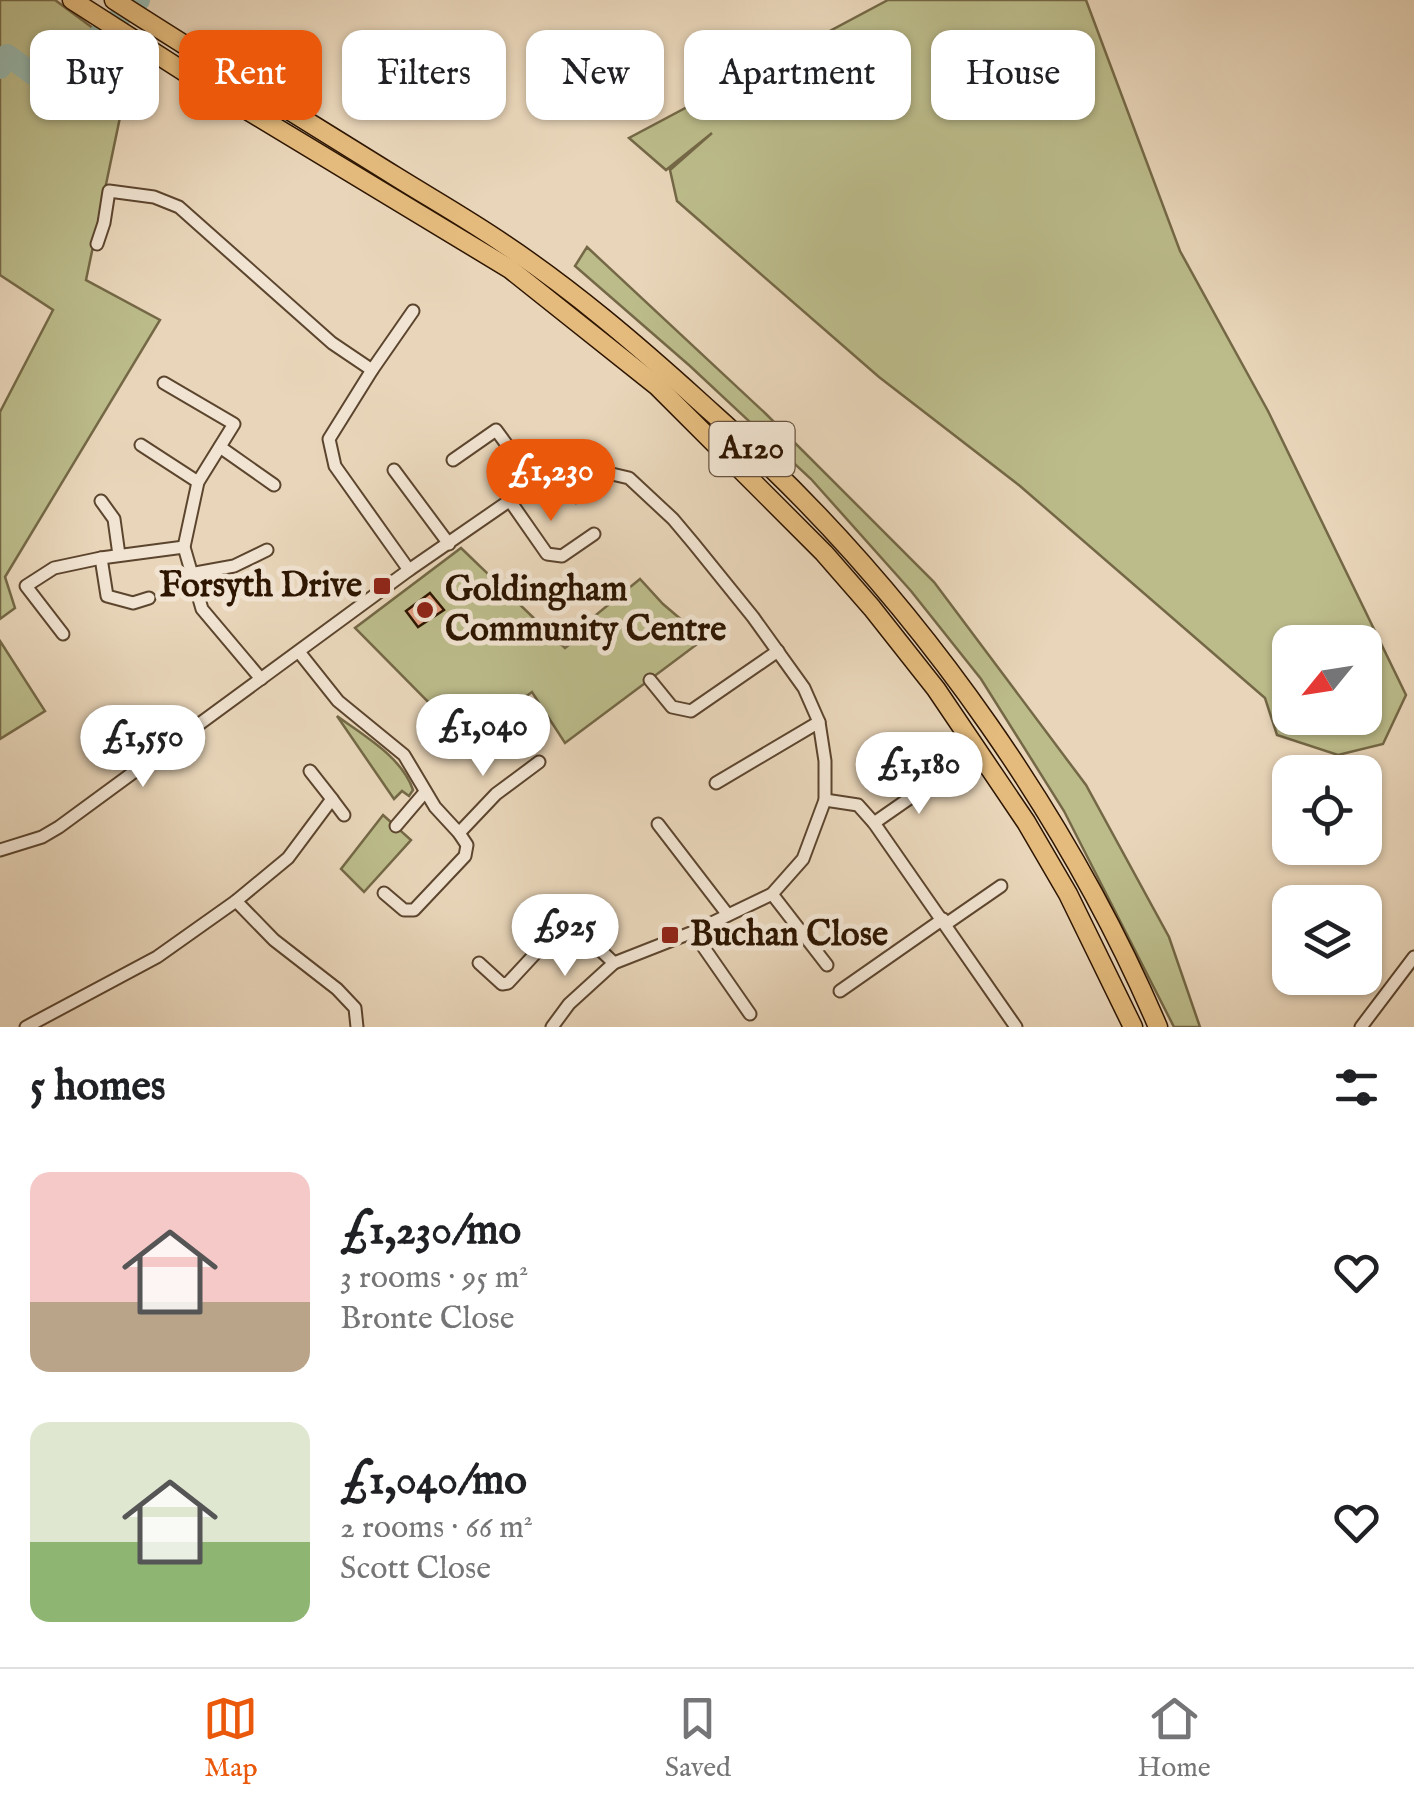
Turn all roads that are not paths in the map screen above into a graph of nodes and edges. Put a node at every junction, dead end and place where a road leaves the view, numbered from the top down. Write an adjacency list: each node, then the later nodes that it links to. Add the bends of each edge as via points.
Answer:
1 (114, 0): 62 (highway, A120, via 506,245 632,340 766,462 888,594 1002,744 1098,904)
2 (77, 3): 61 (highway, A120, via 510,269 657,386 824,553 936,689 1068,894)
3 (98, 244): 5 (street, via 109,191 154,196 178,207 332,343)
4 (414, 311): 5 (street)
5 (372, 370): 22 (street, via 329,440 335,466)
6 (164, 383): 8 (street, via 234,424)
7 (141, 445): 11 (street)
8 (220, 447): 11 (street); 13 (street)
9 (453, 460): 12 (street, via 496,430)
10 (394, 470): 17 (street)
11 (198, 482): 18 (street)
12 (534, 483): 14 (street); 26 (street, via 599,471 629,478 674,519)
13 (274, 485)
14 (510, 501): 16 (street, via 546,554 562,556); 17 (street)
15 (101, 502): 20 (street, via 114,519)
16 (594, 534)
17 (449, 544): 22 (street)
18 (184, 547): 20 (street); 23 (street)
19 (267, 550): 23 (street, via 234,566)
20 (120, 555): 21 (street)
21 (101, 558): 24 (street, via 107,596 133,603); 25 (street, via 54,568 26,586)
22 (409, 570): 27 (street)
23 (190, 574): 28 (street, via 202,608)
24 (149, 598)
25 (63, 634)
26 (778, 651): 29 (street, via 691,711 672,707); 30 (street)
27 (299, 652): 28 (street); 35 (street, via 338,701 404,755)
28 (261, 679): 43 (street, via 59,827)
29 (650, 680)
30 (819, 722): 34 (street); 37 (street)
31 (539, 762): 42 (street)
32 (310, 771): 36 (street)
33 (940, 777): 39 (street)
34 (716, 783)
35 (424, 792): 41 (street); 42 (street)
36 (332, 800): 38 (street); 47 (street, via 288,858)
37 (825, 800): 39 (street, via 858,805); 46 (street, via 802,859)
38 (344, 815)
39 (874, 822): 49 (street)
40 (658, 824): 48 (street)
41 (396, 826)
42 (459, 833): 45 (street, via 465,856 414,910)
43 (0, 850)
44 (1001, 886): 49 (street)
45 (384, 893)
46 (772, 894): 48 (street); 54 (street)
47 (236, 900): 58 (street, via 157,957); 59 (street, via 337,989 355,1008)
48 (728, 915): 50 (street)
49 (944, 921): 55 (street); 57 (street)
50 (693, 932): 53 (street); 56 (street)
51 (1414, 957): 63 (street)
52 (479, 963): 53 (street, via 508,983 558,929 576,927)
53 (614, 963): 60 (street)
54 (828, 965)
55 (840, 991)
56 (750, 1014)
57 (1011, 1025)
58 (26, 1027)
59 (357, 1027)
60 (552, 1027)
61 (1133, 1027)
62 (1158, 1027)
63 (1362, 1027)

